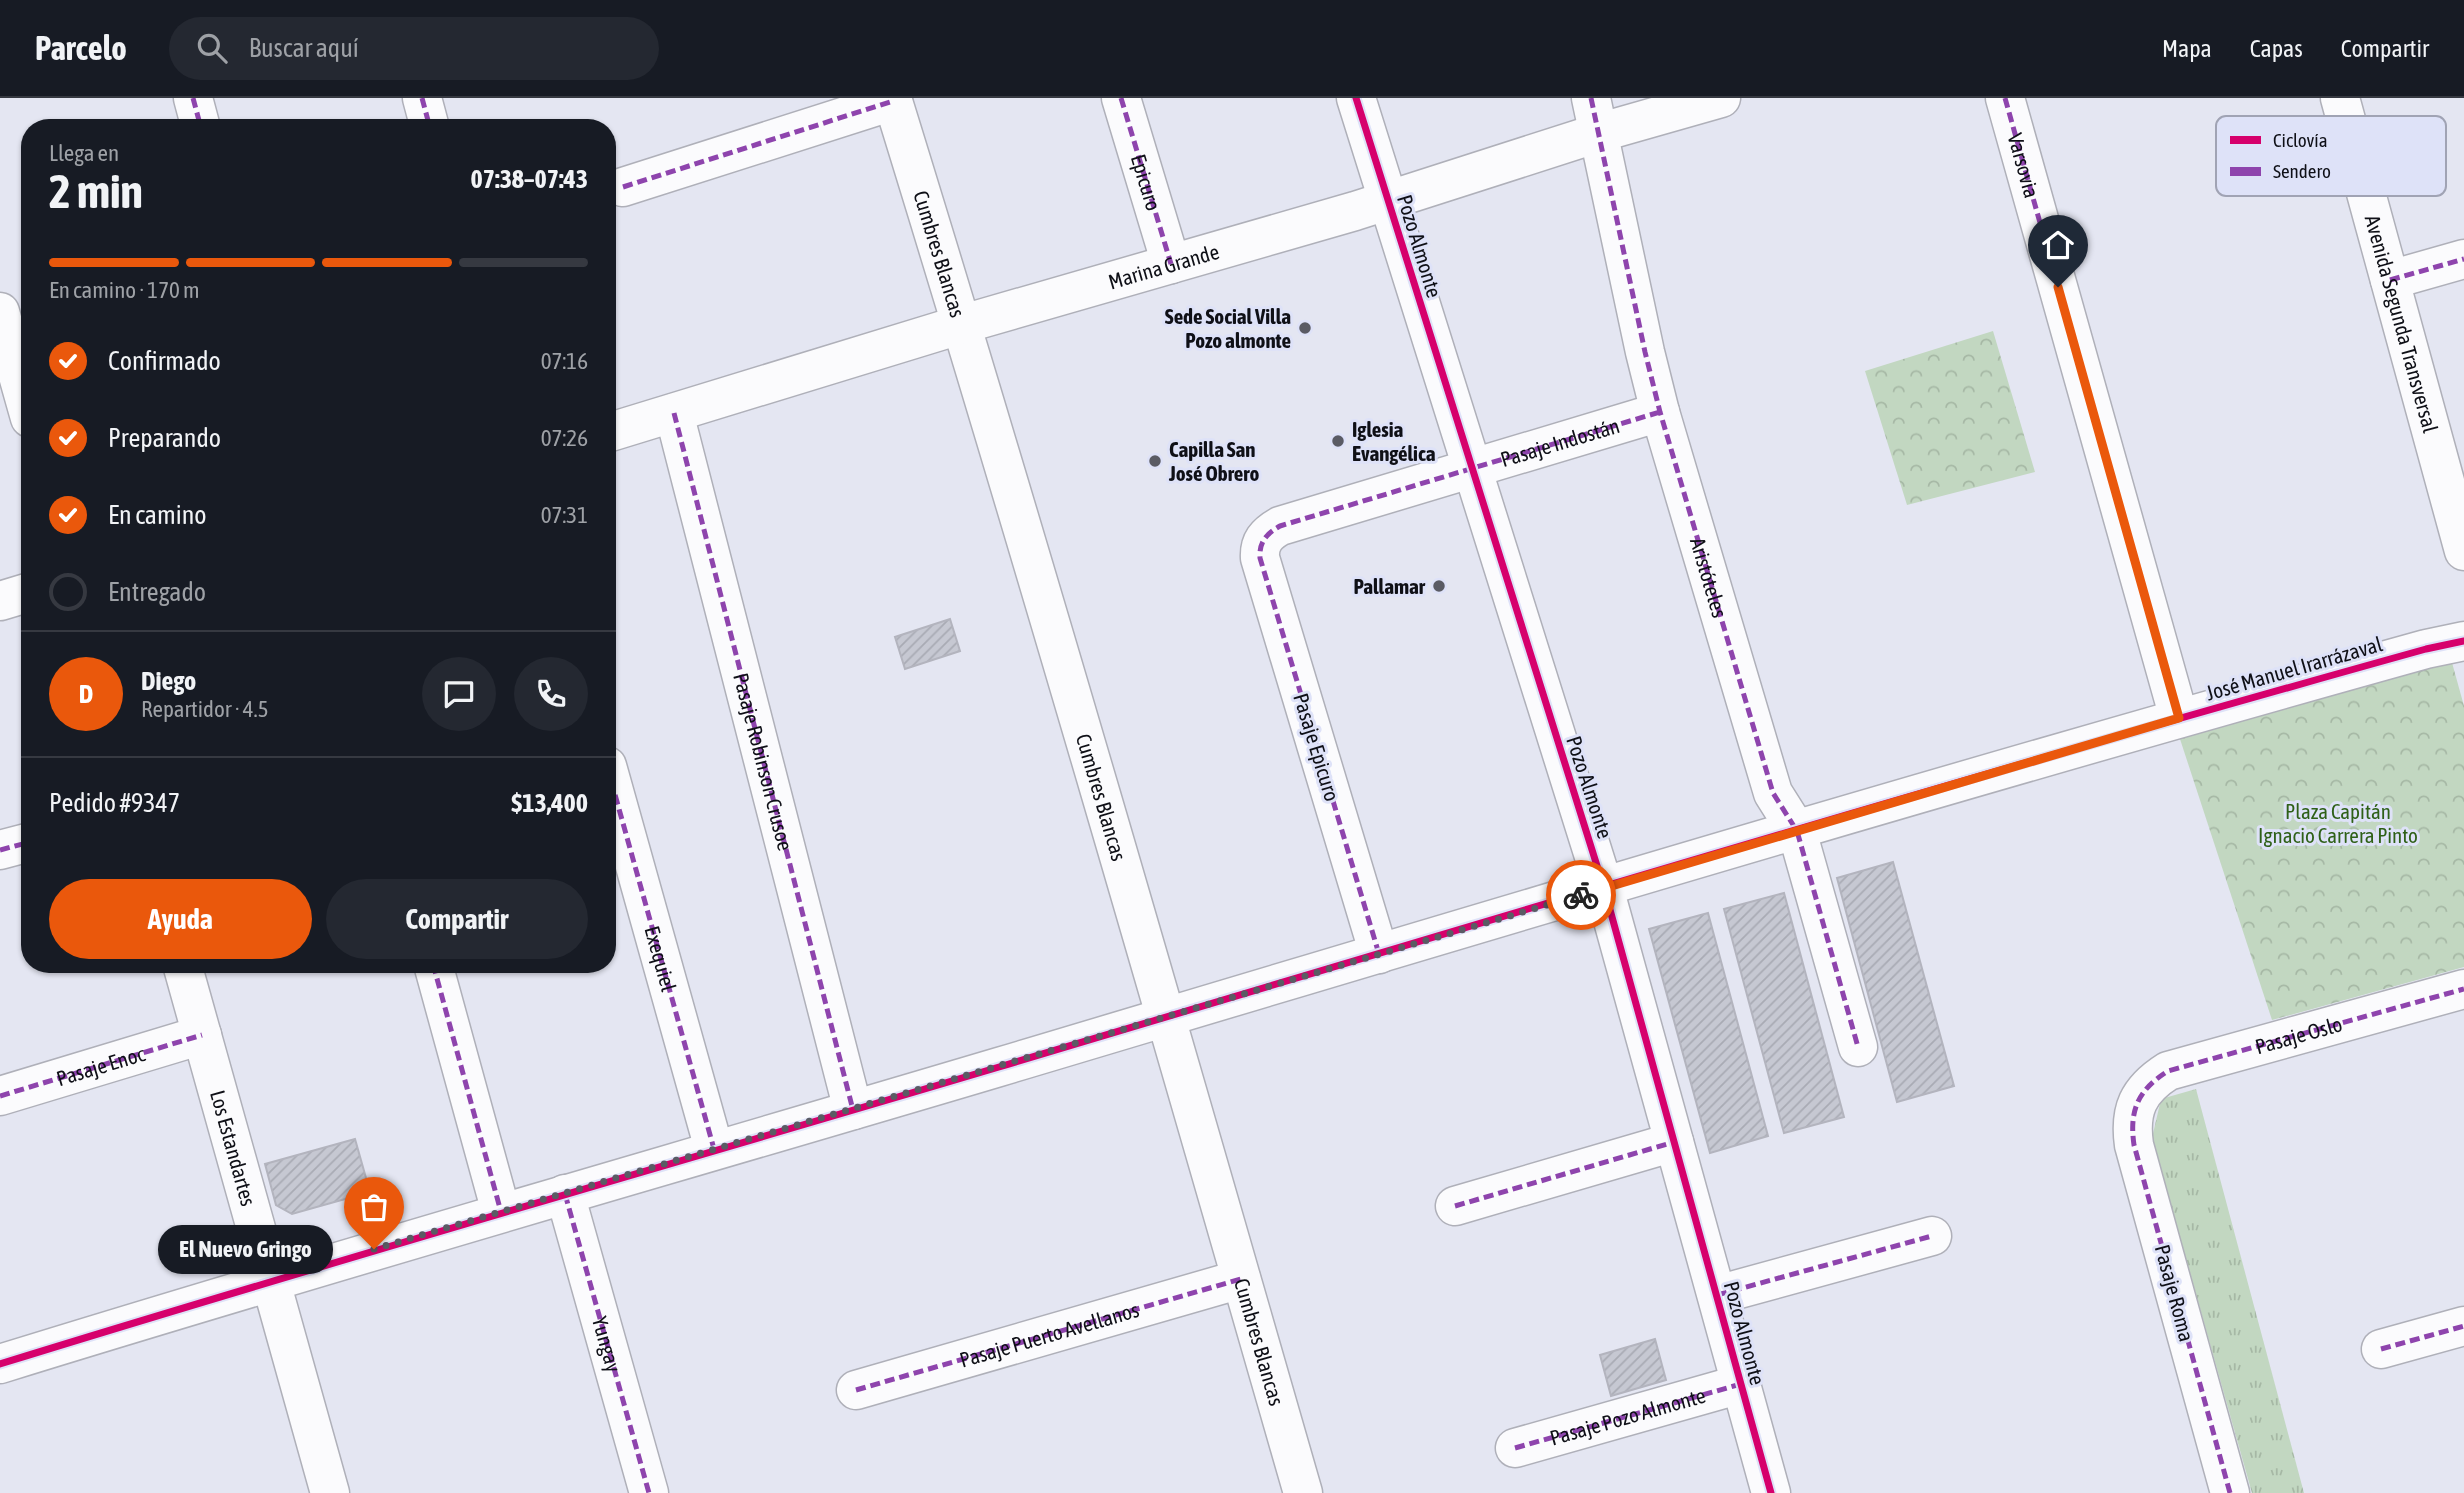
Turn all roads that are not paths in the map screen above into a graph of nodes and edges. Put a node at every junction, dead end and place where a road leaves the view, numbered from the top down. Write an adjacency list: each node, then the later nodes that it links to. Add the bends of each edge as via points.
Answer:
1 (193, 98): 11 (street)
2 (422, 98): 12 (street)
3 (1121, 98): 17 (street, Epicuro)
4 (1356, 98): 15 (street, Pozo Almonte)
5 (1721, 98): 9 (street, Marina Grande)
6 (2005, 98): 31 (street, Varsovia)
7 (2340, 98): 10 (street, Avenida Segunda Transversal)
8 (892, 100): 13 (street, Cumbres Blancas); 20 (street, Cumbres Blancas)
9 (1595, 116): 15 (street, Marina Grande); 22 (street, Aristóteles)
10 (2345, 116)
11 (199, 119)
12 (428, 119)
13 (623, 187)
14 (2367, 196): 18 (street, Avenida Segunda Transversal)
15 (1387, 201): 17 (street, Marina Grande); 25 (street, Pozo Almonte)
16 (2464, 259): 18 (street)
17 (1171, 264): 20 (street, Marina Grande)
18 (2390, 280): 27 (street, Avenida Segunda Transversal)
19 (0, 312): 21 (street)
20 (962, 324): 23 (street, Marina Grande); 41 (street, Cumbres Blancas)
21 (21, 386)
22 (1660, 412): 25 (street, Pasaje Indostán); 33 (street, Aristóteles, via 1773,793)
23 (674, 413): 24 (street, Marina Grande); 46 (street, Pasaje Robinson Crusoe)
24 (616, 430)
25 (1472, 468): 26 (street, Pasaje Indostán, via 1280,526); 36 (street, Pozo Almonte)
26 (1263, 539): 37 (street, Pasaje Epicuro, via 1260,558)
27 (2464, 551)
28 (21, 595): 29 (street)
29 (0, 601)
30 (2464, 641): 31 (street, José Manuel Irarrázaval)
31 (2179, 718): 33 (street, José Manuel Irarrázaval)
32 (616, 798): 48 (street, Exequiel)
33 (1797, 831): 36 (street, José Manuel Irarrázaval); 43 (street, Aristóteles)
34 (21, 844): 35 (street)
35 (0, 850)
36 (1604, 888): 37 (street, José Manuel Irarrázaval); 47 (street, Pozo Almonte)
37 (1379, 954): 41 (street, José Manuel Irarrázaval)
38 (185, 973): 42 (street, Los Estandartes)
39 (435, 973): 51 (street)
40 (2464, 989): 44 (street, Pasaje Oslo, via 2168,1071)
41 (1166, 1017): 46 (street, José Manuel Irarrázaval); 53 (street, Cumbres Blancas)
42 (202, 1035): 45 (street, Pasaje Enoc); 54 (street, Los Estandartes)
43 (1858, 1047)
44 (2142, 1093): 66 (street, Pasaje Roma, via 2131,1128 2134,1145)
45 (0, 1096)
46 (853, 1110): 48 (street, José Manuel Irarrázaval)
47 (1674, 1142): 50 (street); 55 (street, Pozo Almonte)
48 (714, 1149): 49 (street, José Manuel Irarrázaval)
49 (565, 1194): 51 (street, José Manuel Irarrázaval); 63 (street, Yungay)
50 (1455, 1206)
51 (501, 1212): 54 (street, José Manuel Irarrázaval)
52 (1932, 1236): 55 (street)
53 (1241, 1279): 60 (street, Pasaje Puerto Avellanos); 64 (street, Cumbres Blancas)
54 (270, 1280): 58 (street, José Manuel Irarrázaval); 62 (street, Los Estandartes)
55 (1717, 1295): 59 (street, Pozo Almonte)
56 (2464, 1326): 57 (street)
57 (2381, 1349)
58 (0, 1364)
59 (1741, 1384): 61 (street, Pasaje Pozo Almonte); 65 (street, Pozo Almonte)
60 (856, 1390)
61 (1515, 1448)
62 (330, 1493)
63 (649, 1493)
64 (1303, 1493)
65 (1771, 1493)
66 (2230, 1493)

